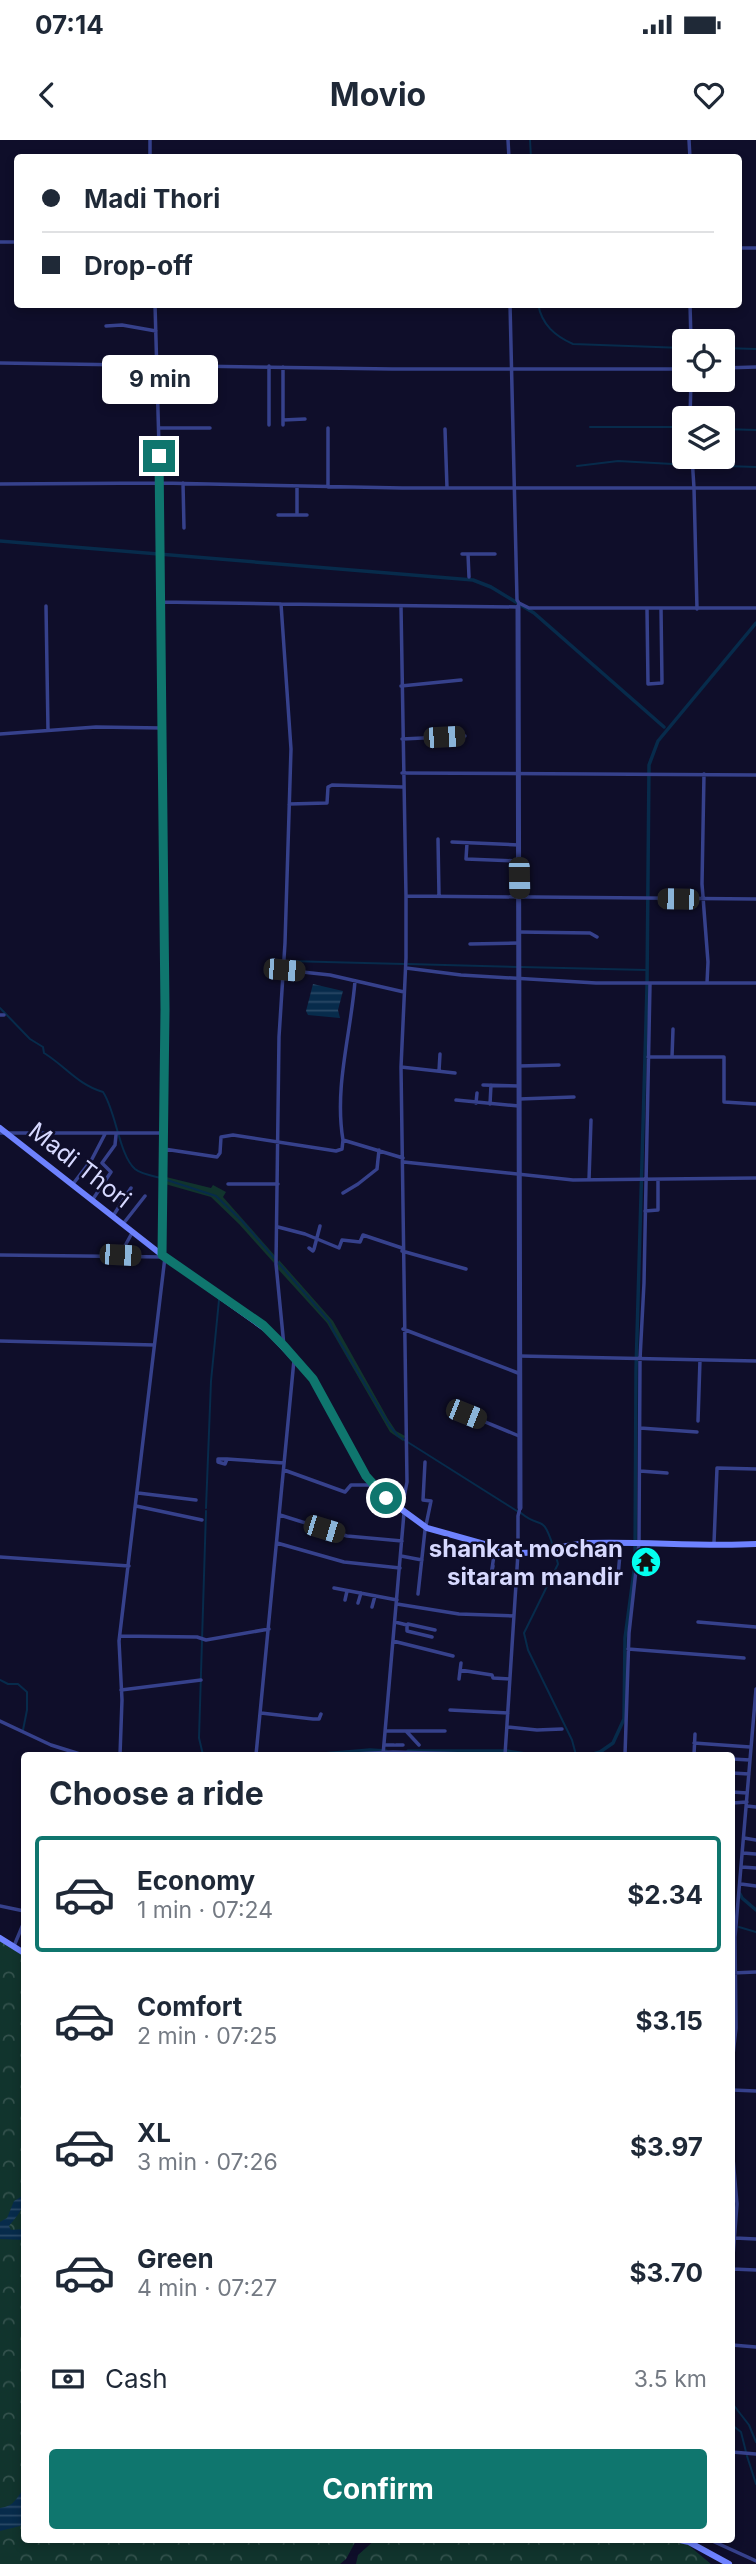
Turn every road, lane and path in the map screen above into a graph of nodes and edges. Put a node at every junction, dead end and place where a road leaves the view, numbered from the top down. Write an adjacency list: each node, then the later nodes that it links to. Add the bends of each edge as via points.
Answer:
1 (155, 308): 6 (street)
2 (510, 308): 12 (street)
3 (690, 308): 5 (street)
4 (106, 326): 6 (street)
5 (691, 329)
6 (156, 331): 8 (street)
7 (0, 363): 8 (street)
8 (156, 365): 9 (street); 19 (street)
9 (269, 366): 10 (street); 17 (street)
10 (283, 367): 12 (street); 15 (street)
11 (756, 367): 13 (street)
12 (511, 368): 14 (street); 29 (street)
13 (735, 368)
14 (672, 369)
15 (283, 419): 16 (street); 18 (street)
16 (305, 419)
17 (269, 425)
18 (283, 425)
19 (158, 428): 20 (street); 26 (street)
20 (210, 428)
21 (328, 428): 28 (street)
22 (445, 429): 30 (street)
23 (693, 469): 31 (street)
24 (183, 483): 26 (street); 27 (street); 36 (street)
25 (0, 484): 26 (street)
26 (160, 485): 41 (street)
27 (297, 486): 28 (street); 34 (street)
28 (328, 487): 30 (street)
29 (514, 487): 30 (street); 31 (street); 43 (street)
30 (447, 488)
31 (694, 488): 32 (street); 49 (street)
32 (756, 488)
33 (278, 515): 34 (street)
34 (297, 515): 35 (street)
35 (307, 515)
36 (184, 528)
37 (461, 554): 38 (street)
38 (468, 554): 39 (street); 40 (street)
39 (495, 554)
40 (469, 577)
41 (160, 602): 42 (street); 52 (street)
42 (281, 604): 45 (street); 62 (street, via 291,749)
43 (518, 605): 45 (street); 47 (street); 58 (street)
44 (46, 606): 53 (street)
45 (401, 607): 51 (street)
46 (756, 608): 49 (street)
47 (647, 609): 48 (street); 48 (street, via 648,684 662,683)
48 (661, 609): 49 (street)
49 (697, 609)
50 (461, 680): 51 (street)
51 (401, 686): 56 (street)
52 (162, 728): 53 (street); 107 (street)
53 (48, 730): 54 (street)
54 (0, 734)
55 (464, 736): 56 (street)
56 (402, 739): 57 (street)
57 (402, 773): 58 (street); 61 (street)
58 (520, 774): 59 (street); 66 (street)
59 (704, 774): 60 (street); 71 (street)
60 (756, 775)
61 (403, 787): 62 (street, via 331,785 327,803); 68 (street)
62 (289, 804): 78 (street)
63 (438, 839): 69 (street)
64 (452, 842): 65 (street)
65 (467, 843): 66 (street); 67 (street, via 467,859)
66 (519, 845): 67 (street)
67 (519, 862): 70 (street)
68 (405, 895): 69 (street); 77 (street)
69 (439, 895): 70 (street)
70 (519, 895): 71 (street); 73 (street)
71 (703, 899): 72 (street); 83 (street)
72 (756, 899)
73 (519, 932): 74 (street, via 590,933); 75 (street)
74 (597, 937)
75 (519, 943): 76 (street); 79 (street)
76 (470, 944)
77 (406, 968): 79 (street); 84 (street)
78 (284, 970): 80 (street); 110 (street)
79 (519, 980): 82 (street); 90 (street)
80 (355, 981): 84 (street); 111 (street, via 342,1073)
81 (756, 983): 83 (street)
82 (648, 984): 83 (street); 88 (street)
83 (707, 984)
84 (404, 992): 91 (street)
85 (673, 1029): 87 (street)
86 (440, 1054): 92 (street)
87 (672, 1057): 88 (street); 103 (street, via 724,1057 724,1102)
88 (648, 1058): 117 (street)
89 (559, 1065): 90 (street)
90 (519, 1066): 96 (street)
91 (401, 1067): 92 (street); 114 (street)
92 (439, 1071): 93 (street)
93 (455, 1073)
94 (483, 1085): 95 (street)
95 (491, 1085): 96 (street); 102 (street)
96 (519, 1086): 100 (street)
97 (477, 1093): 101 (street)
98 (574, 1097): 100 (street)
99 (456, 1100): 101 (street)
100 (519, 1102): 102 (street); 115 (street)
101 (476, 1103): 102 (street)
102 (490, 1104)
103 (756, 1104)
104 (591, 1121): 119 (street)
105 (0, 1128): 106 (main road, Madi Thori)
106 (4, 1133): 108 (street); 120 (main road, Madi Thori)
107 (164, 1133): 109 (street); 112 (street)
108 (105, 1134): 109 (street); 120 (street)
109 (118, 1134): 126 (street, via 102,1163 111,1172)
110 (278, 1140): 111 (street, via 339,1151); 112 (street, via 226,1134 221,1137 217,1157); 122 (street)
111 (343, 1140): 113 (street)
112 (164, 1149): 138 (street)
113 (379, 1150): 114 (street); 124 (street, via 377,1170)
114 (403, 1160): 115 (street); 135 (street)
115 (519, 1174): 119 (street); 144 (street)
116 (756, 1178): 118 (street)
117 (645, 1179): 118 (street); 119 (street); 127 (street)
118 (658, 1179): 127 (street, via 658,1210)
119 (589, 1180)
120 (73, 1184): 126 (main road, Madi Thori)
121 (228, 1184): 122 (street)
122 (278, 1184): 131 (street)
123 (131, 1188): 128 (street)
124 (343, 1192)
125 (145, 1196): 129 (street)
126 (93, 1199): 128 (main road, Madi Thori)
127 (645, 1212): 145 (street)
128 (113, 1216): 129 (main road, Madi Thori)
129 (122, 1224): 132 (main road, Madi Thori)
130 (320, 1226): 133 (street)
131 (278, 1227): 133 (street); 143 (street, via 276,1264)
132 (132, 1232): 137 (street); 138 (main road, Madi Thori)
133 (318, 1240): 134 (street, via 313,1251); 135 (street, via 339,1248 341,1240 360,1242 363,1235)
134 (309, 1248)
135 (402, 1250): 139 (street); 140 (street)
136 (0, 1255): 137 (street)
137 (120, 1255): 138 (street)
138 (164, 1256): 142 (street); 143 (main road, Madi Thori, via 263,1325)
139 (466, 1269)
140 (403, 1329): 149 (street); 167 (street, via 407,1437)
141 (0, 1341): 142 (street)
142 (154, 1345): 163 (street)
143 (284, 1346): 146 (main road, Madi Thori)
144 (518, 1356): 145 (street); 149 (street)
145 (637, 1358): 147 (street); 152 (street)
146 (294, 1359): 157 (street); 162 (main road, Madi Thori, via 313,1379)
147 (700, 1360): 148 (street); 151 (street)
148 (756, 1361)
149 (518, 1373): 154 (street)
150 (466, 1414): 154 (street)
151 (698, 1421)
152 (640, 1428): 153 (street); 160 (street)
153 (696, 1432)
154 (519, 1436): 166 (street)
155 (227, 1459): 157 (street)
156 (425, 1462): 170 (street, via 423,1500 431,1501)
157 (284, 1463): 159 (street)
158 (756, 1469): 176 (street, via 717,1468)
159 (284, 1470): 162 (street, via 345,1492 351,1485); 168 (street)
160 (640, 1471): 161 (street); 174 (street)
161 (667, 1473)
162 (372, 1485): 167 (main road, Madi Thori)
163 (138, 1493): 164 (street); 165 (street)
164 (197, 1500)
165 (136, 1506): 169 (street); 182 (street)
166 (520, 1508): 178 (street)
167 (403, 1510): 170 (main road, Madi Thori); 171 (street)
168 (280, 1515): 171 (street, via 347,1536); 172 (street)
169 (202, 1520)
170 (425, 1528): 177 (main road, Madi Thori); 181 (street)
171 (402, 1541): 179 (street)
172 (277, 1543): 184 (street, via 342,1561); 200 (street)
173 (621, 1543): 174 (main road, Madi Thori); 178 (main road, Madi Thori); 185 (street)
174 (636, 1543): 176 (main road, Madi Thori); 205 (street)
175 (756, 1544): 176 (main road, Madi Thori)
176 (714, 1545)
177 (495, 1549): 178 (main road, Madi Thori); 183 (street, via 491,1576)
178 (518, 1553): 195 (street)
179 (401, 1556): 181 (street); 184 (street)
180 (0, 1558): 182 (street)
181 (422, 1560): 189 (street)
182 (129, 1566): 202 (street)
183 (494, 1566)
184 (400, 1568): 192 (street)
185 (618, 1576)
186 (334, 1588): 187 (street)
187 (347, 1591): 188 (street); 191 (street)
188 (361, 1593): 190 (street); 193 (street)
189 (418, 1594)
190 (375, 1596): 192 (street); 194 (street)
191 (345, 1600)
192 (397, 1602): 195 (street, via 459,1614); 196 (street)
193 (358, 1604)
194 (372, 1607)
195 (514, 1616): 211 (street)
196 (395, 1622): 198 (street); 204 (street)
197 (698, 1622): 199 (street)
198 (407, 1625): 201 (street); 203 (street, via 407,1631)
199 (756, 1627)
200 (269, 1629): 202 (street, via 205,1640); 216 (street)
201 (435, 1630)
202 (120, 1636): 214 (street)
203 (432, 1637)
204 (393, 1641): 206 (street); 222 (street)
205 (628, 1649): 207 (street); 236 (street)
206 (453, 1656)
207 (744, 1658)
208 (461, 1663): 209 (street)
209 (460, 1670): 210 (street); 211 (street)
210 (459, 1679)
211 (510, 1679): 217 (street)
212 (201, 1680): 214 (street)
213 (756, 1689): 230 (street)
214 (121, 1690): 232 (street)
215 (450, 1710): 217 (street)
216 (260, 1713): 218 (street, via 313,1719); 233 (street)
217 (508, 1713): 220 (street)
218 (321, 1714)
219 (0, 1721): 231 (street)
220 (508, 1727): 221 (street); 235 (street)
221 (562, 1729)
222 (385, 1731): 223 (street); 227 (street)
223 (406, 1731): 224 (street); 229 (street)
224 (445, 1731)
225 (695, 1734): 226 (street)
226 (694, 1743): 230 (street); 237 (street)
227 (384, 1745): 228 (street); 234 (street)
228 (403, 1745)
229 (419, 1745)
230 (750, 1747): 239 (street)
231 (73, 1752)
232 (120, 1752)
233 (256, 1752)
234 (383, 1752)
235 (505, 1752)
236 (625, 1752)
237 (694, 1752)
238 (735, 1759): 239 (street)
239 (750, 1760): 241 (street)
240 (735, 1773): 241 (street)
241 (749, 1774): 243 (street)
242 (735, 1793): 243 (street)
243 (748, 1795): 244 (street); 246 (street)
244 (756, 1796)
245 (735, 1803): 246 (street)
246 (747, 1804): 247 (street); 248 (street)
247 (756, 1807)
248 (744, 1838): 249 (street); 250 (street)
249 (756, 1840)
250 (743, 1853): 251 (street); 252 (street)
251 (756, 1854)
252 (742, 1867): 253 (street); 254 (street)
253 (756, 1868)
254 (741, 1884): 255 (street); 259 (street)
255 (756, 1886)
256 (0, 1906): 257 (street)
257 (21, 1910)
258 (21, 1930): 261 (street)
259 (735, 1937)
260 (0, 1938): 261 (main road)
261 (15, 1946): 262 (main road)
262 (21, 1951)
263 (756, 1972): 264 (street)
264 (735, 1973)
265 (735, 2090): 266 (street)
266 (756, 2091)
267 (735, 2181): 268 (street)
268 (735, 2211)
269 (735, 2238): 270 (street)
270 (756, 2239)
271 (735, 2269): 272 (street)
272 (756, 2270)
273 (735, 2347): 274 (street)
274 (756, 2347)
275 (735, 2452): 276 (street)
276 (756, 2454)
277 (691, 2543): 280 (main road)
278 (708, 2543): 280 (street)
279 (718, 2543): 281 (street)
280 (705, 2550): 282 (main road)
281 (756, 2561)
282 (729, 2564)

